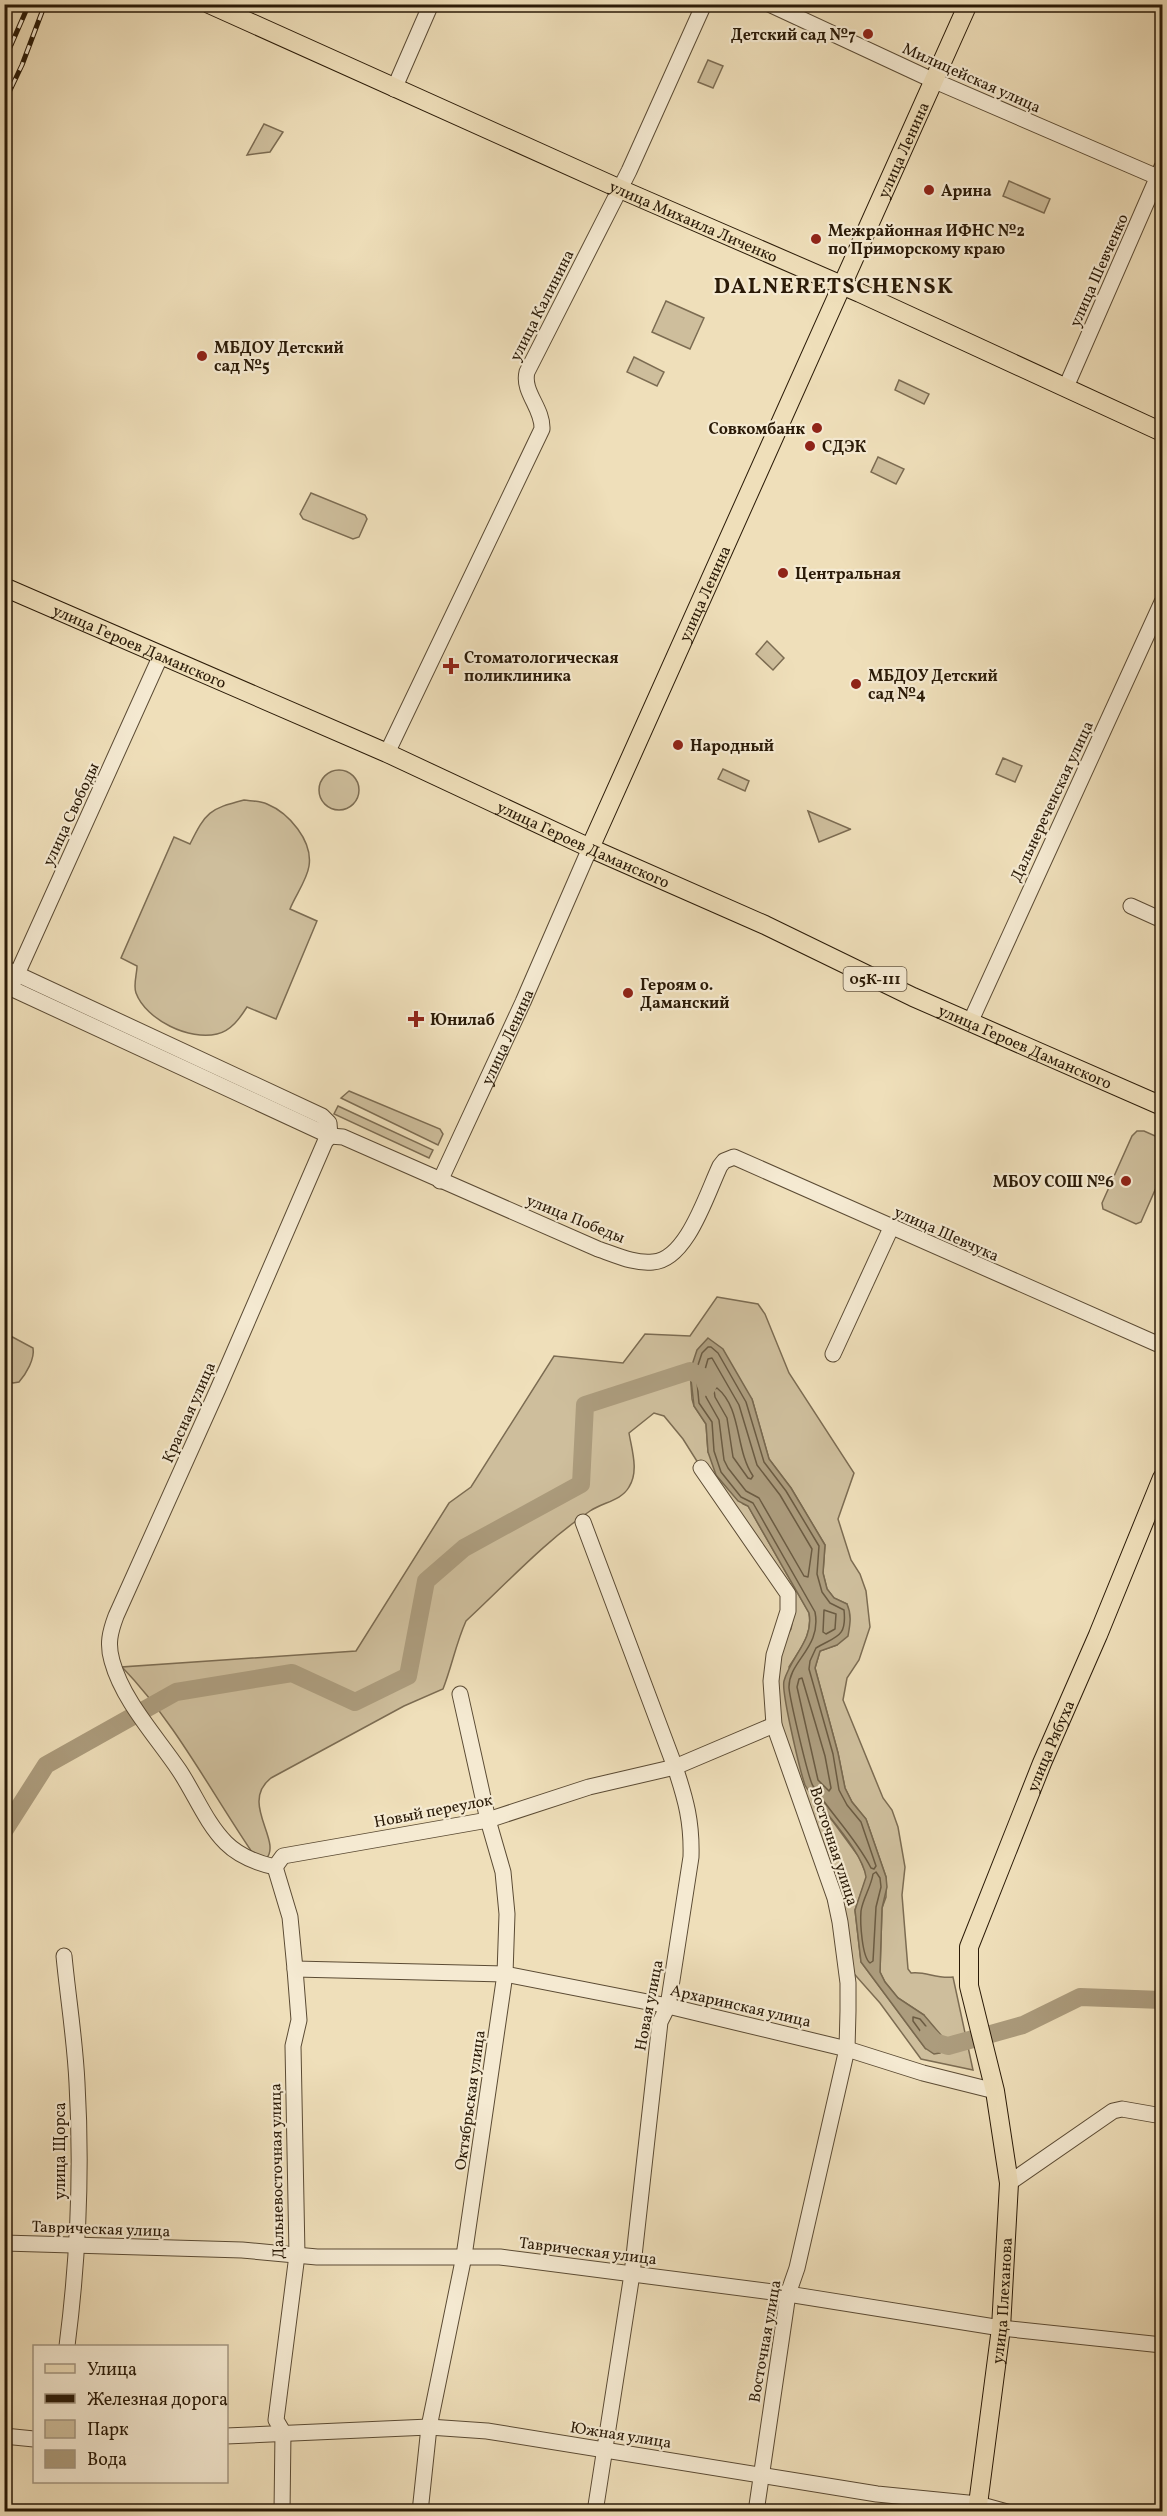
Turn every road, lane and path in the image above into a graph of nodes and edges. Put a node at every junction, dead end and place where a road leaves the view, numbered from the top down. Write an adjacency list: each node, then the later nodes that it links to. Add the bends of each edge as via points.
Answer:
1 (431, 4): 7 (street)
2 (704, 4): 9 (street, улица Калинина)
3 (769, 4): 6 (street, Милицейская улица)
4 (968, 4): 6 (main road, улица Ленина)
5 (217, 8): 7 (main road, улица Михаила Личенко)
6 (934, 80): 8 (street, Милицейская улица); 10 (main road, улица Ленина)
7 (394, 88): 9 (main road, улица Михаила Личенко)
8 (1161, 174): 11 (street, улица Шевченко)
9 (620, 189): 10 (main road, улица Михаила Личенко); 16 (street, улица Калинина, via 527,372 526,386 540,413 542,429)
10 (841, 285): 11 (main road, улица Михаила Личенко); 17 (main road, улица Ленина)
11 (1066, 387): 12 (main road, улица Михаила Личенко)
12 (1162, 432)
13 (4, 587): 15 (main road, улица Героев Даманского / 05К-111)
14 (1162, 602): 21 (street, Дальнереченская улица)
15 (161, 655): 16 (main road, улица Героев Даманского / 05К-111); 20 (street, улица Свободы)
16 (387, 753): 17 (main road, улица Героев Даманского / 05К-111)
17 (590, 848): 22 (main road, улица Героев Даманского / 05К-111, via 765,925 961,1019); 25 (street, улица Ленина)
18 (1131, 906): 19 (street)
19 (1162, 920)
20 (9, 979): 23 (street, улица Победы)
21 (973, 1016)
22 (1162, 1106)
23 (330, 1136): 25 (street, улица Победы, via 344,1137); 36 (street, Красная улица, via 108,1640 112,1662 132,1703 226,1844 257,1863)
24 (720, 1166): 25 (street, улица Победы, via 683,1243 664,1259 652,1263 598,1249); 26 (street, улица Шевчука, via 734,1157)
25 (440, 1181)
26 (891, 1228): 27 (street, улица Шевчука); 28 (street)
27 (1162, 1346)
28 (833, 1354)
29 (701, 1468): 33 (street, Восточная улица, via 788,1594 788,1611 774,1655 771,1681)
30 (1161, 1490): 42 (main road, улица Рябуха, via 1042,1763 972,1937 967,1972)
31 (584, 1522): 34 (street, Новая улица)
32 (460, 1694): 35 (street, Октябрьская улица)
33 (774, 1725): 34 (street, Новый переулок); 41 (street, Восточная улица, via 838,1912 848,1983)
34 (675, 1767): 35 (street, Новый переулок, via 589,1787); 40 (street, Новая улица, via 688,1804 692,1833)
35 (489, 1820): 36 (street, Новый переулок, via 283,1856); 39 (street, Октябрьская улица, via 506,1894)
36 (275, 1867): 38 (street, Дальневосточная улица, via 290,1917)
37 (64, 1956): 47 (street, улица Щорса, via 77,2081)
38 (295, 1969): 39 (street, Архаринская улица); 48 (street, Дальневосточная улица, via 299,2020 293,2046)
39 (505, 1974): 40 (street, Архаринская улица); 49 (street, Октябрьская улица)
40 (668, 2006): 41 (street, Архаринская улица); 50 (street, Новая улица, via 660,2022)
41 (847, 2049): 43 (street, Архаринская улица); 51 (street, Восточная улица)
42 (989, 2066): 43 (main road, улица Плеханова)
43 (994, 2091): 45 (main road, улица Плеханова)
44 (1162, 2116): 45 (street, via 1113,2111)
45 (1009, 2182): 52 (main road, улица Плеханова)
46 (4, 2243): 47 (street, Таврическая улица)
47 (76, 2245): 48 (street, Таврическая улица); 54 (street, улица Щорса)
48 (297, 2255): 49 (street, Таврическая улица); 56 (street, Дальневосточная улица, via 276,2413 277,2426)
49 (464, 2256): 50 (street, Таврическая улица, via 519,2258); 55 (street, Октябрьская улица)
50 (632, 2274): 51 (street, Таврическая улица); 60 (street, Новая улица)
51 (788, 2294): 52 (street, Таврическая улица); 61 (street, Восточная улица)
52 (1000, 2328): 53 (street, Таврическая улица); 62 (main road, улица Плеханова)
53 (1162, 2344)
54 (67, 2345)
55 (429, 2427): 56 (street, Южная улица); 60 (street, Южная улица, via 487,2431); 64 (street, Октябрьская улица)
56 (283, 2432): 58 (street, Южная улица); 63 (street, Дальневосточная улица)
57 (4, 2436): 59 (street)
58 (228, 2436)
59 (33, 2439)
60 (605, 2449): 61 (street, Южная улица); 65 (street, Новая улица)
61 (760, 2476): 62 (street, Южная улица); 66 (street, Восточная улица)
62 (977, 2508): 67 (street, Южная улица)
63 (282, 2511)
64 (420, 2511)
65 (596, 2511)
66 (756, 2511)
67 (1007, 2511)

